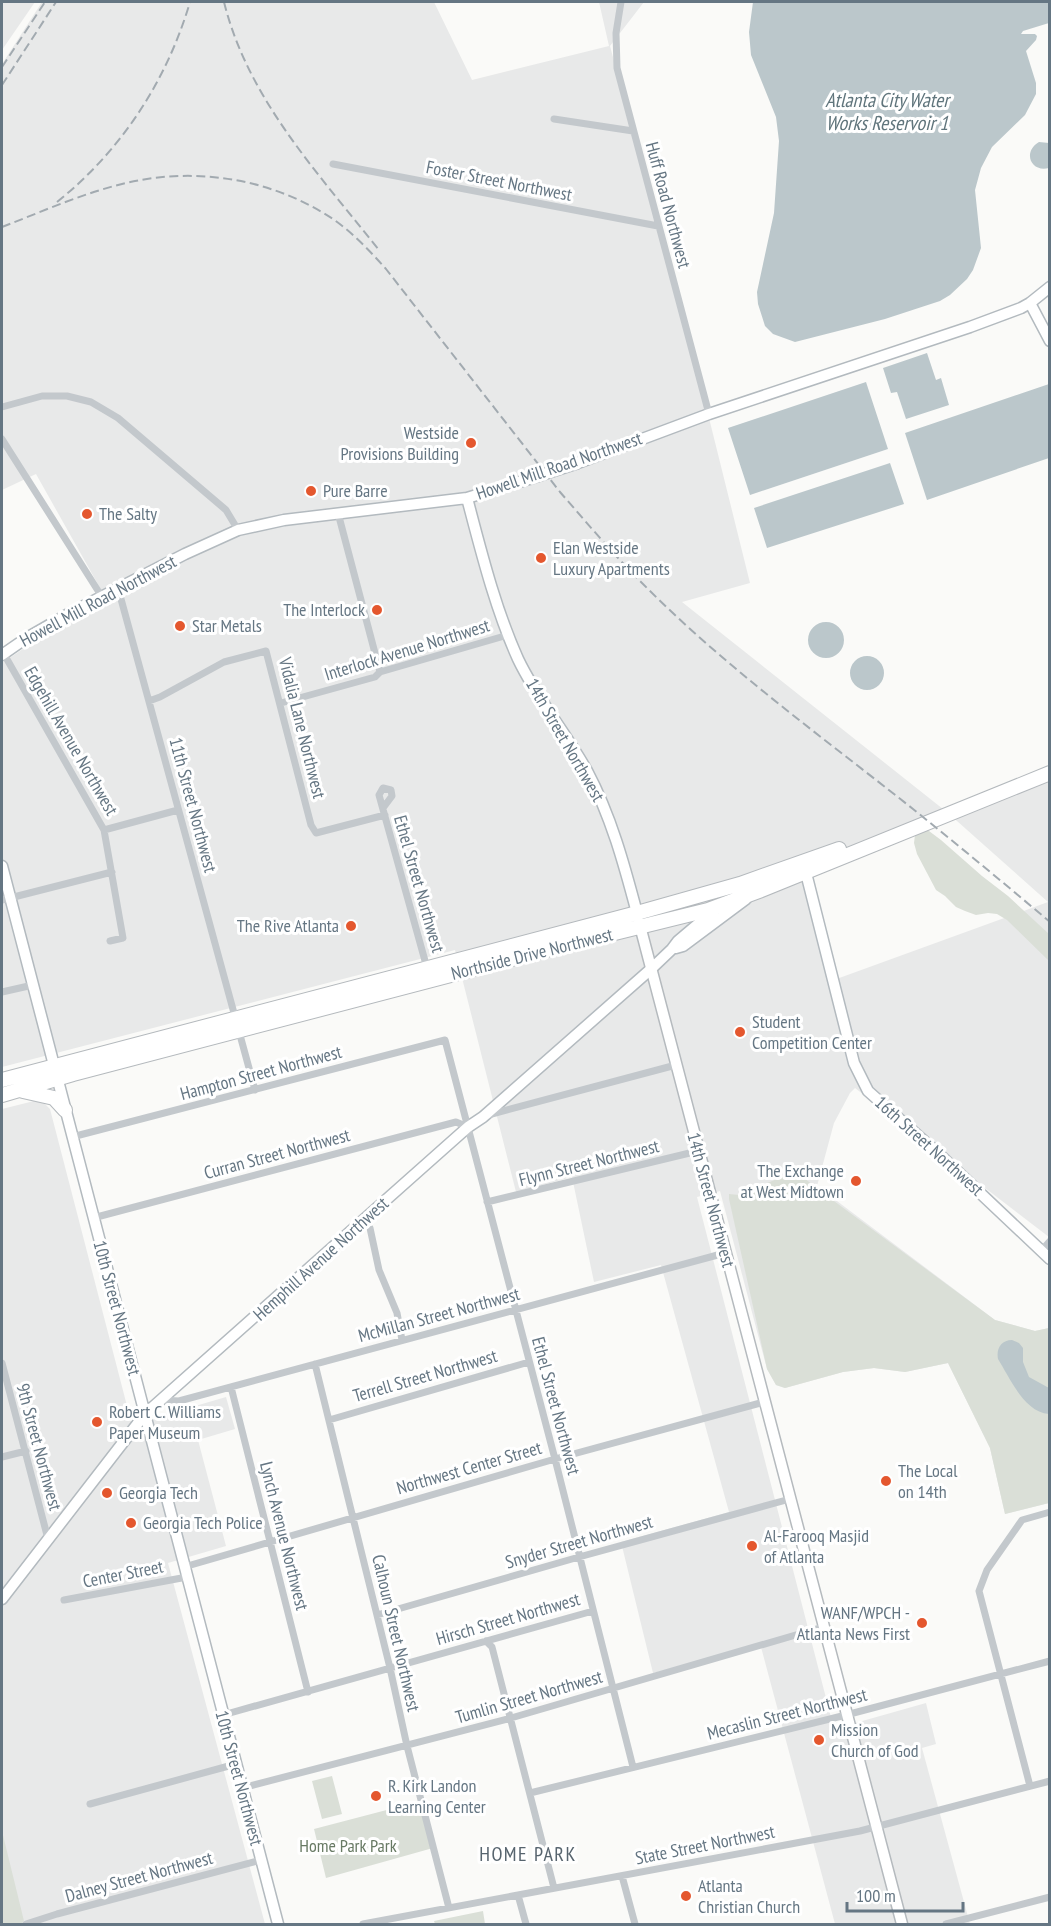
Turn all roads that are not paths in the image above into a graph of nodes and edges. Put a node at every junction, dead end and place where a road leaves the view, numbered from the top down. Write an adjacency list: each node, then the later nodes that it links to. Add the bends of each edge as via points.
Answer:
1 (621, 2): 3 (street, Huff Road Northwest, via 615,50)
2 (554, 119): 3 (street)
3 (633, 131): 5 (street, Huff Road Northwest)
4 (333, 164): 5 (street, Foster Street Northwest)
5 (658, 226): 10 (street, Huff Road Northwest)
6 (1050, 287): 7 (main road, Howell Mill Road Northwest)
7 (1030, 303): 8 (main road); 10 (main road, Howell Mill Road Northwest, via 970,327)
8 (1050, 341)
9 (2, 407): 14 (street, via 54,395 79,398 105,409 226,510)
10 (709, 414): 12 (main road, Howell Mill Road Northwest, bridge, via 578,463)
11 (2, 439): 16 (street)
12 (468, 498): 13 (main road, Howell Mill Road Northwest); 17 (main road, 14th Street Northwest)
13 (338, 513): 14 (main road, Howell Mill Road Northwest); 19 (street)
14 (238, 530): 15 (main road, Howell Mill Road Northwest)
15 (118, 588): 16 (main road, Howell Mill Road Northwest); 20 (street, 11th Street Northwest)
16 (102, 597): 18 (main road, Howell Mill Road Northwest)
17 (508, 635): 19 (street, Interlock Avenue Northwest); 34 (main road, 14th Street Northwest, via 532,684 599,795 617,840)
18 (3, 654): 26 (street, Edgehill Avenue Northwest)
19 (380, 672): 21 (street, Interlock Avenue Northwest, via 375,677)
20 (149, 701): 21 (street, Vidalia Lane Northwest, via 224,662 266,651); 24 (street, 11th Street Northwest)
21 (280, 703): 25 (street, Vidalia Lane Northwest, via 316,833)
22 (1050, 763): 30 (highway, Northside Drive Northwest, via 864,840)
23 (1050, 773): 29 (highway, Northside Drive Northwest)
24 (178, 810): 26 (street); 43 (street, 11th Street Northwest)
25 (384, 811): 38 (street, Ethel Street Northwest)
26 (104, 830): 28 (street, Edgehill Avenue Northwest)
27 (2, 866): 32 (main road, 10th Street Northwest)
28 (112, 872): 32 (street); 36 (street, Edgehill Avenue Northwest, via 123,938)
29 (806, 873): 31 (highway, Northside Drive Northwest); 60 (main road, 16th Street Northwest, via 854,1062 868,1090)
30 (740, 884): 33 (main road, Hemphill Avenue Northwest); 34 (highway, Northside Drive Northwest)
31 (753, 894): 33 (highway, Northside Drive Northwest); 37 (main road, Hemphill Avenue Northwest, via 683,946)
32 (6, 899): 40 (main road, 10th Street Northwest)
33 (721, 905): 35 (highway, Northside Drive Northwest); 37 (main road, Hemphill Avenue Northwest)
34 (637, 913): 35 (main road, 14th Street Northwest); 38 (highway, Northside Drive Northwest)
35 (640, 927): 39 (main road, 14th Street Northwest); 42 (highway, Northside Drive Northwest)
36 (110, 940)
37 (672, 949): 39 (main road, Hemphill Avenue Northwest)
38 (427, 968): 42 (highway, via 416,979 375,989); 43 (highway, Northside Drive Northwest)
39 (651, 969): 45 (main road, 14th Street Northwest); 52 (main road, Hemphill Avenue Northwest)
40 (33, 984): 41 (street); 46 (main road, 10th Street Northwest)
41 (2, 992)
42 (357, 999): 43 (highway, Northside Drive Northwest)
43 (238, 1024): 46 (highway, Northside Drive Northwest); 49 (street, 11th Street Northwest)
44 (448, 1052): 49 (street, Hampton Street Northwest, via 445,1040); 53 (street, Ethel Street Northwest)
45 (676, 1065): 52 (street); 55 (main road, 14th Street Northwest)
46 (56, 1072): 47 (highway, Northside Drive Northwest); 48 (highway, Northside Drive Northwest); 51 (main road, 10th Street Northwest)
47 (2, 1080)
48 (18, 1090): 50 (highway, Northside Drive Northwest); 51 (highway, via 54,1098)
49 (255, 1090): 54 (street, Hampton Street Northwest)
50 (2, 1095)
51 (65, 1110): 54 (main road, 10th Street Northwest)
52 (483, 1117): 53 (main road, Hemphill Avenue Northwest)
53 (468, 1127): 56 (street, Ethel Street Northwest); 57 (street, Curran Street Northwest, via 456,1122); 58 (main road, Hemphill Avenue Northwest)
54 (72, 1137): 57 (main road, 10th Street Northwest)
55 (698, 1151): 56 (street, Flynn Street Northwest); 61 (main road, 14th Street Northwest)
56 (487, 1203): 63 (street, Ethel Street Northwest)
57 (93, 1218): 71 (main road, 10th Street Northwest)
58 (364, 1221): 64 (street, via 370,1228 380,1274 397,1313); 69 (main road, Hemphill Avenue Northwest)
59 (1050, 1241): 60 (street)
60 (1041, 1251): 62 (main road, 16th Street Northwest)
61 (725, 1253): 63 (street, McMillan Street Northwest); 70 (main road, 14th Street Northwest)
62 (1050, 1259)
63 (516, 1310): 64 (street, McMillan Street Northwest); 65 (street, Ethel Street Northwest)
64 (402, 1341): 67 (street, McMillan Street Northwest)
65 (529, 1362): 72 (street, Terrell Street Northwest); 75 (street, Ethel Street Northwest)
66 (2, 1363): 73 (street, 9th Street Northwest)
67 (315, 1364): 68 (street, McMillan Street Northwest); 72 (street, Calhoun Street Northwest)
68 (231, 1387): 69 (street, McMillan Street Northwest, via 179,1401); 80 (street, Lynch Avenue Northwest)
69 (161, 1400): 71 (main road, Hemphill Avenue Northwest)
70 (764, 1402): 75 (street, Northwest Center Street); 76 (main road, 14th Street Northwest)
71 (145, 1414): 79 (main road, Hemphill Avenue Northwest); 82 (main road, 10th Street Northwest)
72 (329, 1420): 78 (street, Calhoun Street Northwest)
73 (26, 1451): 74 (street); 79 (street, 9th Street Northwest)
74 (2, 1457)
75 (555, 1459): 78 (street, Northwest Center Street); 81 (street, Ethel Street Northwest)
76 (790, 1499): 81 (street, Snyder Street Northwest); 87 (main road, 14th Street Northwest)
77 (1050, 1512): 91 (street, via 1022,1520 987,1570 979,1591)
78 (353, 1518): 80 (street, Northwest Center Street); 86 (street, Calhoun Street Northwest)
79 (48, 1539): 83 (main road, Hemphill Avenue Northwest)
80 (270, 1542): 82 (street, Northwest Center Street); 93 (street, Lynch Avenue Northwest)
81 (579, 1557): 85 (street, Ethel Street Northwest); 86 (street, Snyder Street Northwest)
82 (185, 1572): 84 (street, Center Street); 94 (main road, 10th Street Northwest)
83 (2, 1599)
84 (64, 1600)
85 (593, 1611): 88 (street, Hirsch Street Northwest); 92 (street, Ethel Street Northwest)
86 (377, 1615): 90 (street, Calhoun Street Northwest)
87 (823, 1627): 92 (street, Tumlin Street Northwest); 95 (main road, 14th Street Northwest)
88 (486, 1641): 90 (street, Hirsch Street Northwest); 96 (street, via 492,1647)
89 (1050, 1660): 91 (street, Mecaslin Street Northwest)
90 (390, 1668): 93 (street, Hirsch Street Northwest); 97 (street, Calhoun Street Northwest)
91 (1000, 1674): 95 (street, Mecaslin Street Northwest); 101 (street)
92 (613, 1689): 96 (street, Tumlin Street Northwest); 99 (street, Ethel Street Northwest)
93 (308, 1692): 94 (street, Hirsch Street Northwest)
94 (223, 1715): 98 (main road, 10th Street Northwest)
95 (846, 1715): 99 (street, Mecaslin Street Northwest); 105 (main road, 14th Street Northwest)
96 (511, 1718): 97 (street, Tumlin Street Northwest); 103 (street)
97 (407, 1746): 102 (street, Tumlin Street Northwest); 111 (street, Calhoun Street Northwest)
98 (236, 1764): 102 (main road, 10th Street Northwest); 104 (street)
99 (633, 1767): 103 (street, Mecaslin Street Northwest)
100 (1050, 1781): 101 (street, State Street Northwest)
101 (1030, 1786): 105 (street, State Street Northwest)
102 (242, 1788): 106 (main road, 10th Street Northwest)
103 (530, 1793): 108 (street)
104 (90, 1804)
105 (876, 1827): 107 (street, State Street Northwest); 118 (main road, 14th Street Northwest)
106 (261, 1860): 113 (street, Dalney Street Northwest); 114 (main road, 10th Street Northwest)
107 (622, 1876): 108 (street, State Street Northwest); 117 (street)
108 (554, 1888): 109 (street, State Street Northwest)
109 (518, 1895): 111 (street, State Street Northwest); 116 (street)
110 (1050, 1897): 119 (street)
111 (449, 1908): 112 (street, State Street Northwest)
112 (403, 1921): 115 (street, State Street Northwest)
113 (26, 1924)
114 (278, 1924)
115 (363, 1924)
116 (525, 1924)
117 (635, 1924)
118 (902, 1924)
119 (946, 1924)

